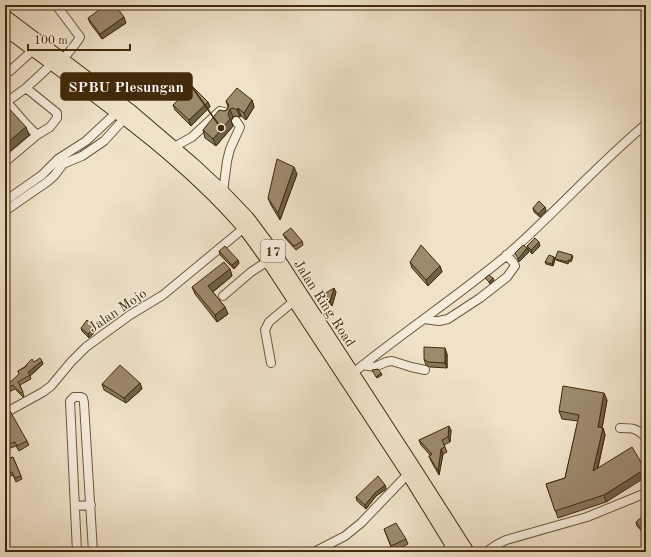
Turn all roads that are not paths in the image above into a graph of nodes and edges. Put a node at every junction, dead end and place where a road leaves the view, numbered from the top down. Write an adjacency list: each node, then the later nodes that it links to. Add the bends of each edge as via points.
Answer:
1 (56, 5): 5 (street, via 80,37)
2 (5, 16): 5 (highway, Jalan Ring Road / 17)
3 (5, 29): 4 (highway, Jalan Ring Road / 17)
4 (33, 50): 6 (highway, Jalan Ring Road / 17); 7 (street)
5 (63, 59): 10 (highway, Jalan Ring Road / 17)
6 (52, 64): 8 (street); 10 (highway, Jalan Ring Road / 17)
7 (10, 71)
8 (26, 88): 9 (street); 14 (street, via 56,113 57,118 50,127)
9 (6, 103): 14 (street)
10 (115, 108): 15 (highway, Jalan Ring Road / 17); 18 (street, via 86,142 58,159 42,175); 19 (street, via 104,140 82,156 63,164 47,182); 20 (highway, Jalan Ring Road / 17, via 199,182)
11 (226, 113): 15 (street, via 220,111 192,137)
12 (236, 121): 17 (street, via 240,127 230,149)
13 (646, 124): 21 (street)
14 (38, 135): 16 (street)
15 (174, 147): 17 (highway, Jalan Ring Road / 17)
16 (5, 162)
17 (223, 192): 29 (highway, Jalan Ring Road / 17, via 260,233)
18 (5, 201)
19 (5, 211)
20 (244, 228): 22 (highway, Jalan Ring Road / 17); 30 (street, Jalan Mojo, via 164,295 130,315 86,347 51,386)
21 (506, 255): 25 (street); 25 (street, via 514,264 507,277 448,319)
22 (268, 262): 23 (street, via 251,272); 24 (highway, Jalan Ring Road / 17)
23 (223, 296)
24 (294, 301): 26 (street, via 266,327); 33 (highway, Jalan Ring Road / 17)
25 (424, 319): 27 (street)
26 (271, 363)
27 (363, 365): 28 (street, via 375,367 392,361); 29 (street)
28 (425, 370)
29 (353, 373): 41 (highway, Jalan Ring Road / 17)
30 (5, 413)
31 (620, 428): 32 (street, via 639,430)
32 (646, 438)
33 (408, 474): 37 (highway, Jalan Ring Road / 17); 40 (street, via 361,524 346,536)
34 (646, 493): 42 (street, via 587,517 506,540)
35 (91, 505): 36 (street); 36 (street, via 84,404 83,398 74,397 70,401); 39 (street)
36 (75, 506): 38 (street)
37 (451, 549)
38 (77, 552)
39 (94, 552)
40 (314, 552)
41 (468, 552)
42 (486, 552)

